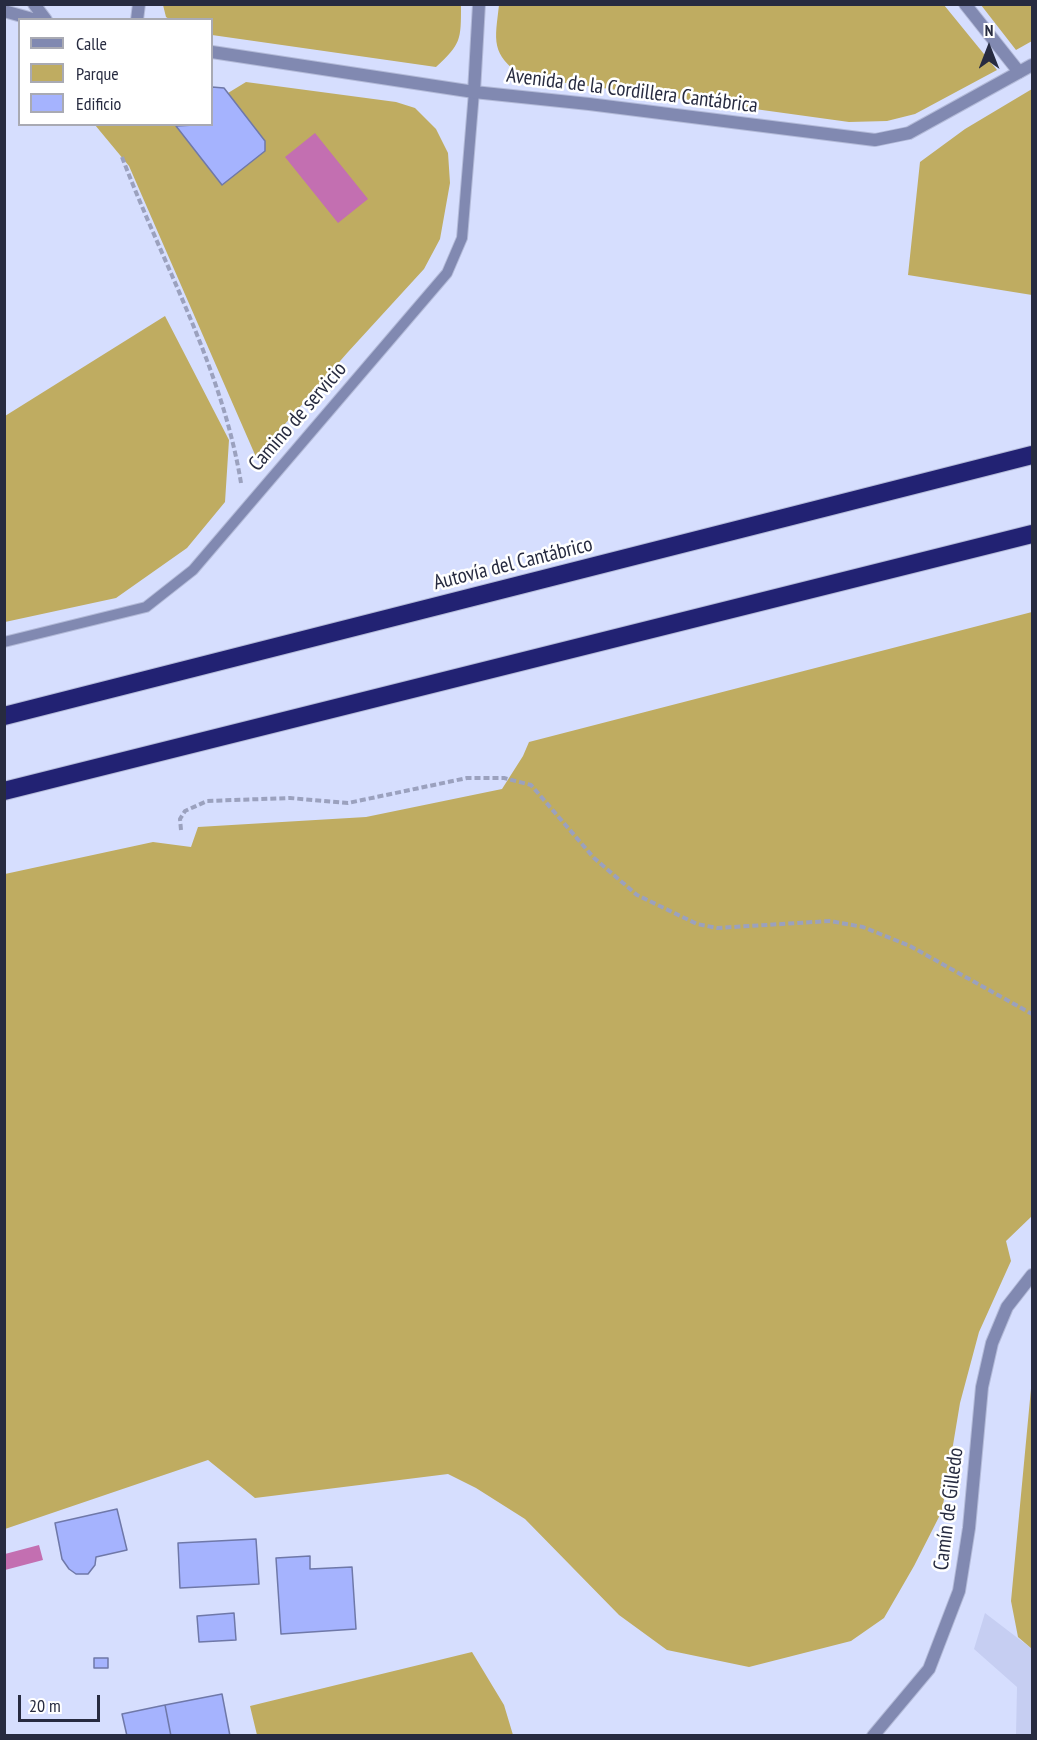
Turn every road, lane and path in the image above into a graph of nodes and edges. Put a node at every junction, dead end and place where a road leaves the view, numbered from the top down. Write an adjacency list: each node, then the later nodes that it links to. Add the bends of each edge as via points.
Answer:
1 (34, 4): 6 (street)
2 (479, 4): 10 (street)
3 (965, 4): 9 (street)
4 (4, 11): 5 (street)
5 (29, 18)
6 (44, 18)
7 (213, 52): 10 (street, Avenida de la Cordillera Cantábrica)
8 (1032, 65): 9 (street, Avenida de la Cordillera Cantábrica)
9 (1019, 72): 10 (street, Avenida de la Cordillera Cantábrica, via 909,133 875,140)
10 (474, 92): 13 (lane, Camino de servicio, via 462,238 447,273)
11 (122, 157): 13 (path, via 213,374 236,449)
12 (1032, 455): 16 (highway, Autovía del Cantábrico)
13 (245, 507): 15 (lane, Camino de servicio, via 193,570 146,607)
14 (1032, 534): 17 (highway)
15 (4, 642)
16 (4, 716)
17 (4, 792)
18 (181, 830): 19 (path, via 180,819 185,811 207,801 290,798 348,803 467,777 504,777 531,785 594,858 637,895 697,924 717,928 830,921 863,927 910,946)
19 (1032, 1014)
20 (1032, 1275): 21 (street, Camín de Gilledo, via 1007,1307 992,1343 982,1387 969,1528 958,1591 929,1670)
21 (873, 1736)

